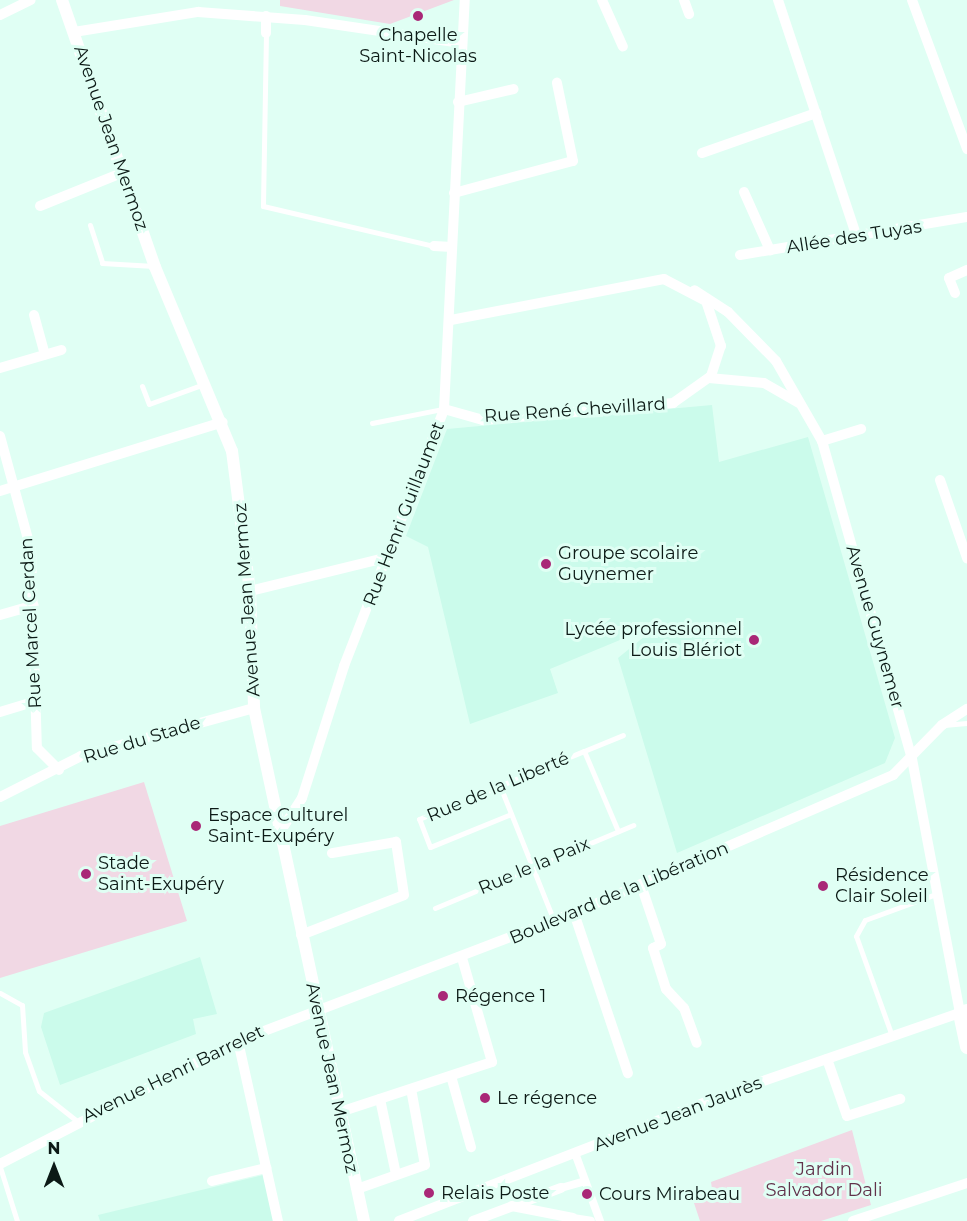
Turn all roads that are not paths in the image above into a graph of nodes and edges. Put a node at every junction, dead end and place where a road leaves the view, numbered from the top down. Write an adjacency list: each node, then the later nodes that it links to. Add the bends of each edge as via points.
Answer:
1 (31, 0): 8 (street)
2 (62, 0): 11 (street, Avenue Jean Mermoz)
3 (465, 0): 13 (street, Rue Henri Guillaumet)
4 (602, 0): 14 (street)
5 (684, 0): 9 (street)
6 (778, 0): 18 (street)
7 (912, 0): 19 (street)
8 (0, 15)
9 (689, 15)
10 (266, 16): 11 (street, via 198,12); 12 (street); 13 (street)
11 (74, 32): 21 (street, Avenue Jean Mermoz)
12 (266, 33): 28 (lane, via 263,206)
13 (461, 43): 17 (street, Rue Henri Guillaumet)
14 (623, 47)
15 (557, 83): 23 (street, via 573,161)
16 (514, 89): 17 (street)
17 (458, 102): 23 (street, Rue Henri Guillaumet)
18 (816, 113): 20 (street); 27 (street)
19 (967, 149)
20 (702, 153)
21 (124, 172): 24 (street); 32 (street, Avenue Jean Mermoz)
22 (744, 192): 30 (street)
23 (454, 193): 29 (street, Rue Henri Guillaumet)
24 (40, 206)
25 (967, 217): 27 (street, Allée des Tuyas)
26 (90, 225): 32 (lane, via 102,263)
27 (857, 237): 30 (street, Allée des Tuyas)
28 (434, 246): 29 (street)
29 (452, 247): 37 (street, Rue Henri Guillaumet)
30 (770, 250): 31 (street, Allée des Tuyas)
31 (740, 255)
32 (155, 267): 42 (street, Avenue Jean Mermoz)
33 (967, 270): 35 (street, via 949,278)
34 (694, 290): 37 (street, via 648,279); 41 (street, Rue René Chevillard, via 720,330 718,362); 45 (street, Avenue Guynemer, via 749,330)
35 (956, 293)
36 (34, 315): 39 (street)
37 (451, 320): 44 (street, Rue Henri Guillaumet)
38 (62, 350): 39 (street)
39 (45, 355): 40 (street)
40 (0, 368)
41 (709, 378): 44 (street, Rue René Chevillard, via 688,398 658,405 483,420); 45 (street, via 764,383 794,398)
42 (206, 383): 43 (lane, via 149,404); 46 (street, Avenue Jean Mermoz)
43 (142, 386)
44 (444, 409): 47 (lane); 74 (street, Rue Henri Guillaumet, via 344,666 302,798)
45 (810, 415): 50 (street, Avenue Guynemer)
46 (223, 422): 52 (street); 56 (street, Avenue Jean Mermoz, via 240,496)
47 (372, 423)
48 (861, 429): 50 (street)
49 (0, 436): 52 (street, Rue Marcel Cerdan)
50 (822, 441): 67 (street, Avenue Guynemer)
51 (940, 480): 54 (street)
52 (16, 486): 53 (street); 57 (street, Rue Marcel Cerdan, via 31,550)
53 (0, 491)
54 (967, 558)
55 (380, 559): 56 (street)
56 (250, 591): 60 (street, Avenue Jean Mermoz)
57 (34, 605): 58 (street); 59 (street, Rue Marcel Cerdan)
58 (0, 615)
59 (35, 701): 62 (street); 68 (street, Rue Marcel Cerdan, via 38,748)
60 (254, 708): 68 (street, Rue du Stade, via 81,756); 74 (street, Avenue Jean Mermoz)
61 (967, 709): 64 (street, Boulevard de la Libération)
62 (0, 712)
63 (967, 723): 64 (lane)
64 (942, 725): 67 (street, Boulevard de la Libération)
65 (623, 735): 66 (lane, Rue de la Liberté)
66 (584, 751): 69 (lane, Rue de la Liberté); 73 (lane, Rue de la Liberté)
67 (912, 759): 77 (street, Boulevard de la Libération, via 893,775); 78 (street, Avenue Guynemer)
68 (58, 770): 70 (street, Rue du Stade)
69 (500, 786): 71 (lane); 71 (lane, Rue de la Liberté, via 419,819 430,847)
70 (0, 797)
71 (511, 814): 76 (lane)
72 (633, 825): 73 (lane, Rue le la Paix)
73 (618, 831): 76 (lane, Rue le la Paix)
74 (280, 832): 82 (street, Avenue Jean Mermoz)
75 (333, 853): 82 (street, via 396,842 404,895)
76 (532, 867): 79 (lane, Rue le la Paix); 81 (lane)
77 (641, 885): 80 (street, Boulevard de la Libération); 89 (street, via 661,944 653,948 666,989 684,1008)
78 (936, 894): 86 (street, Avenue Guynemer); 87 (lane, via 865,920 856,936)
79 (435, 908)
80 (574, 913): 81 (street, Boulevard de la Libération); 92 (street)
81 (554, 921): 83 (street, Boulevard de la Libération)
82 (301, 935): 85 (street, Avenue Jean Mermoz)
83 (462, 958): 85 (street, Boulevard de la Libération); 93 (street, via 492,1062)
84 (0, 993): 98 (lane, via 22,1005 25,1052 39,1091)
85 (316, 1007): 88 (street, Avenue Henri Barrelet); 97 (street, Avenue Jean Mermoz)
86 (964, 1012): 87 (street, Avenue Jean Jaurès); 90 (main road)
87 (892, 1036): 91 (street, Avenue Jean Jaurès)
88 (238, 1041): 98 (street, Avenue Henri Barrelet); 102 (street)
89 (697, 1043)
90 (967, 1046)
91 (827, 1059): 96 (street, via 848,1116); 100 (street, Avenue Jean Jaurès)
92 (628, 1073)
93 (451, 1076): 94 (street); 99 (street)
94 (411, 1089): 95 (street); 103 (street, via 425,1165)
95 (380, 1099): 97 (street); 103 (street)
96 (900, 1099)
97 (340, 1112): 107 (street, Avenue Jean Mermoz)
98 (77, 1121): 101 (street, Avenue Henri Barrelet)
99 (471, 1147)
100 (574, 1153): 104 (street); 114 (street, Avenue Jean Jaurès)
101 (0, 1166): 111 (lane)
102 (266, 1168): 105 (street); 112 (street)
103 (396, 1174): 107 (street)
104 (585, 1181): 108 (street); 117 (street)
105 (212, 1182)
106 (967, 1184): 118 (street)
107 (357, 1188): 113 (street, Avenue Jean Mermoz)
108 (561, 1188): 109 (street)
109 (512, 1206): 110 (street); 115 (street)
110 (573, 1218): 116 (street)
111 (17, 1221)
112 (278, 1221)
113 (364, 1221)
114 (399, 1221)
115 (473, 1221)
116 (591, 1221)
117 (600, 1221)
118 (853, 1221)

